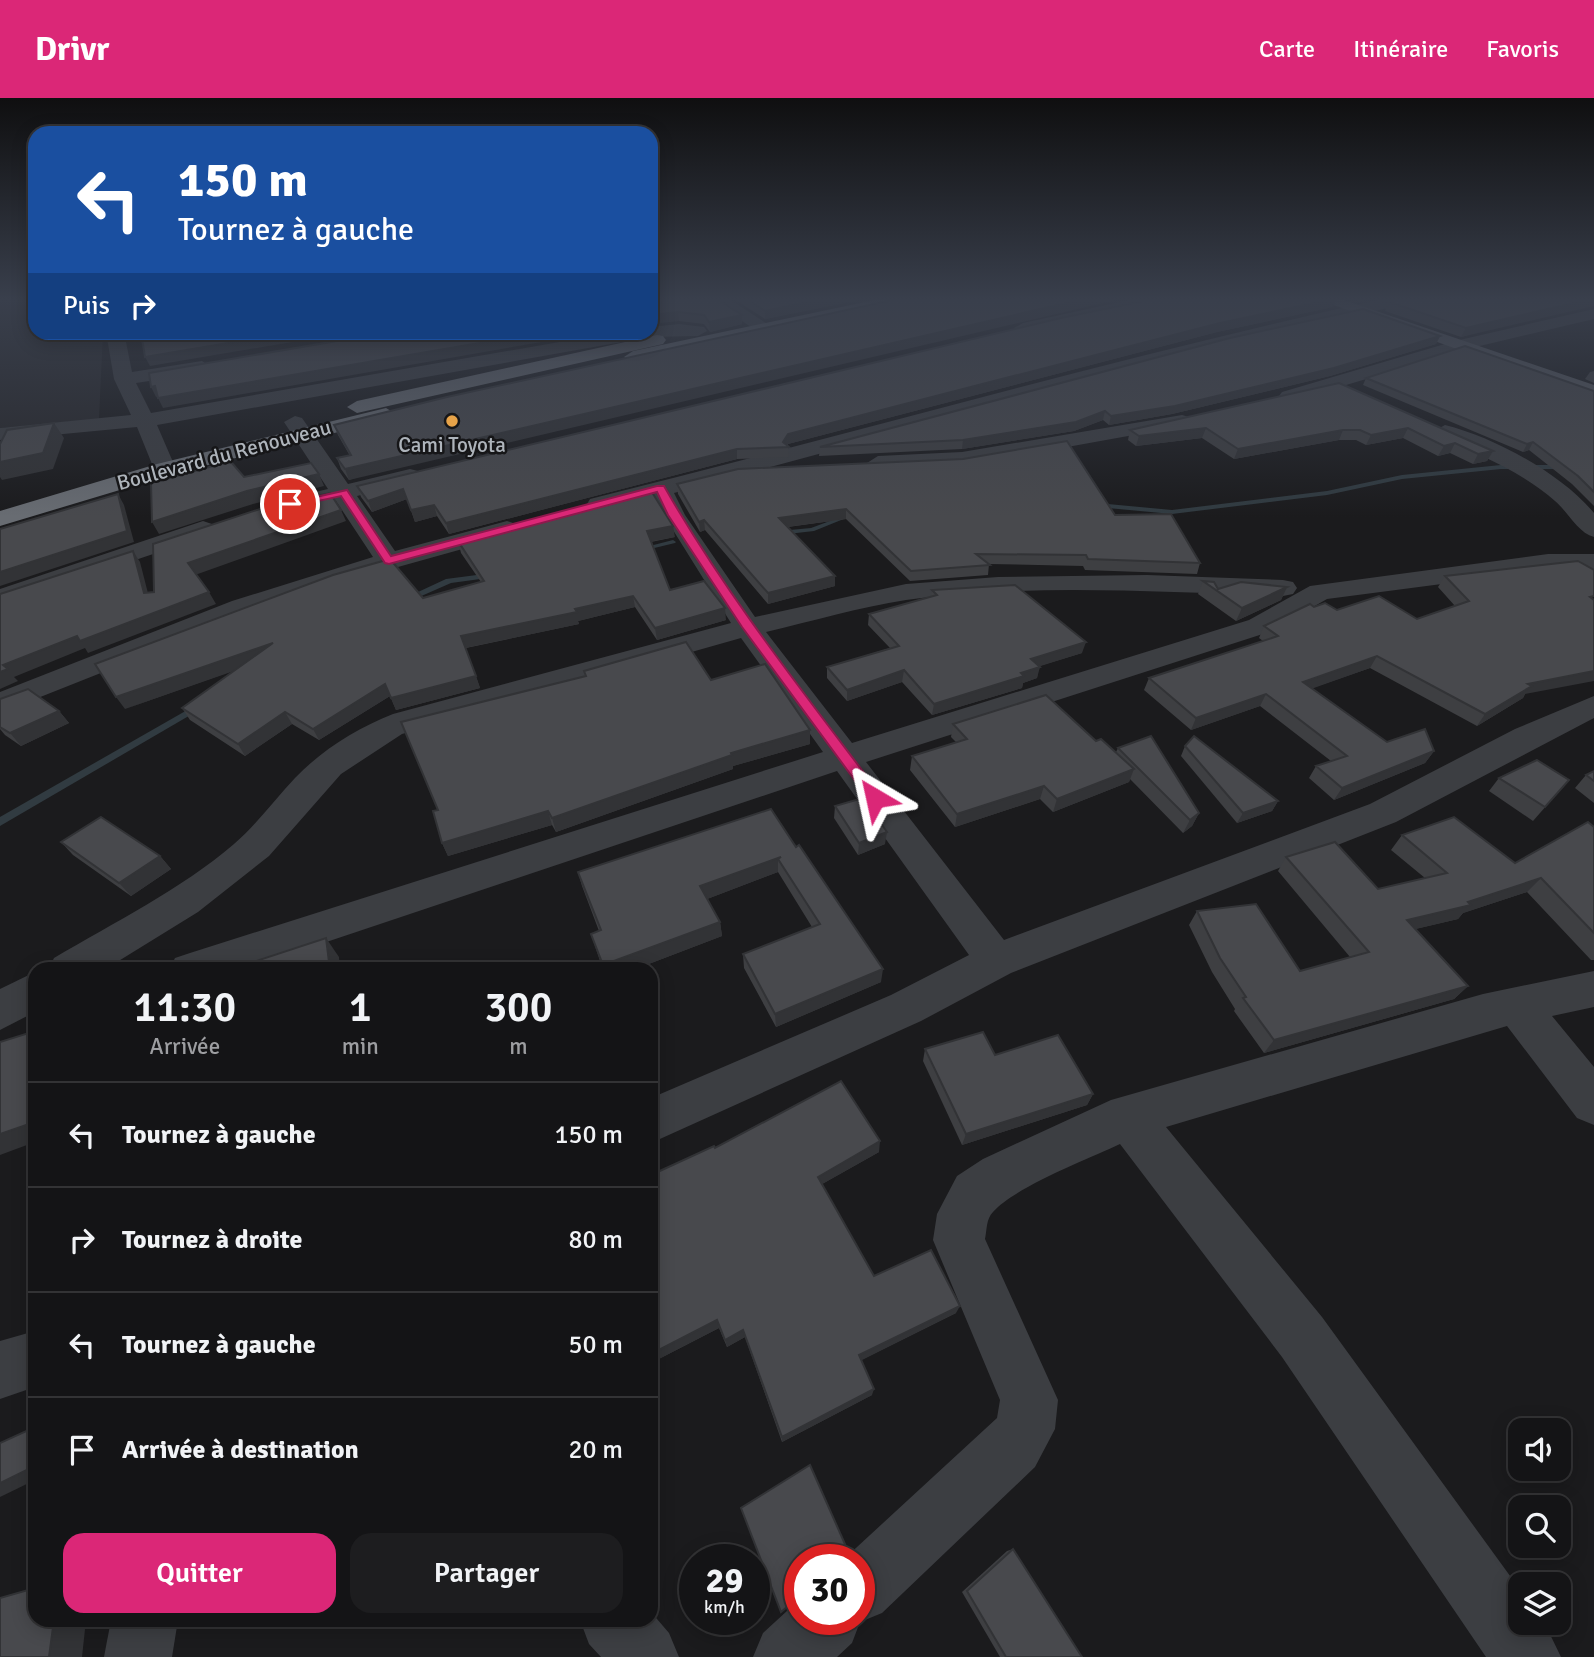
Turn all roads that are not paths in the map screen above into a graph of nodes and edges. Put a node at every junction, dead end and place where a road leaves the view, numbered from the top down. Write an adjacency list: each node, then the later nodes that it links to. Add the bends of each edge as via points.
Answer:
1 (123, 372): 10 (street)
2 (168, 372): 10 (street)
3 (424, 372): 17 (street)
4 (529, 372): 19 (highway, Boulevard du Renouveau)
5 (543, 372): 19 (highway, Boulevard du Renouveau)
6 (1098, 372): 23 (street)
7 (1376, 372): 11 (street)
8 (1540, 372): 13 (main road)
9 (1555, 372): 12 (main road)
10 (124, 379): 17 (street)
11 (1337, 384): 14 (street); 15 (street)
12 (1594, 384)
13 (1594, 392)
14 (1362, 396)
15 (1266, 402)
16 (1200, 417): 23 (street, via 962,459)
17 (143, 421): 20 (street); 21 (street)
18 (1424, 423): 32 (street, via 1524,468 1566,497)
19 (300, 427): 21 (highway, Boulevard du Renouveau); 25 (street)
20 (0, 434)
21 (163, 462): 26 (highway); 29 (highway, Boulevard du Renouveau)
22 (436, 470): 25 (street)
23 (738, 470): 24 (street)
24 (660, 488): 28 (street); 37 (street)
25 (343, 492): 27 (street); 33 (street)
26 (0, 502)
27 (263, 511)
28 (570, 512)
29 (0, 519)
30 (229, 521): 36 (street)
31 (531, 522): 33 (street)
32 (1594, 529)
33 (389, 561): 38 (street, via 242,607)
34 (1594, 562): 35 (street, via 1548,562)
35 (1320, 592): 37 (street, via 1251,584 948,587); 40 (street, via 1259,626)
36 (0, 598)
37 (748, 627): 40 (street); 42 (street, via 404,720 374,733 310,784 229,869)
38 (0, 702)
39 (1594, 706): 41 (street, via 1383,813)
40 (845, 757): 41 (street); 43 (street)
41 (996, 961): 52 (street, via 906,1008)
42 (81, 962)
43 (215, 962)
44 (1594, 989): 46 (street)
45 (28, 994): 47 (street)
46 (1517, 1006): 50 (street); 51 (street)
47 (0, 1011)
48 (28, 1013): 49 (street)
49 (0, 1020)
50 (1594, 1104)
51 (1128, 1116): 55 (street, via 1001,1176 975,1194 963,1214 959,1240 1029,1401 1025,1429 1014,1446); 62 (street, via 1302,1338)
52 (658, 1118)
53 (28, 1361): 54 (street)
54 (0, 1370)
55 (875, 1575)
56 (144, 1627): 59 (street)
57 (619, 1627): 60 (street)
58 (811, 1635): 61 (street)
59 (138, 1657)
60 (645, 1657)
61 (787, 1657)
62 (1527, 1657)

